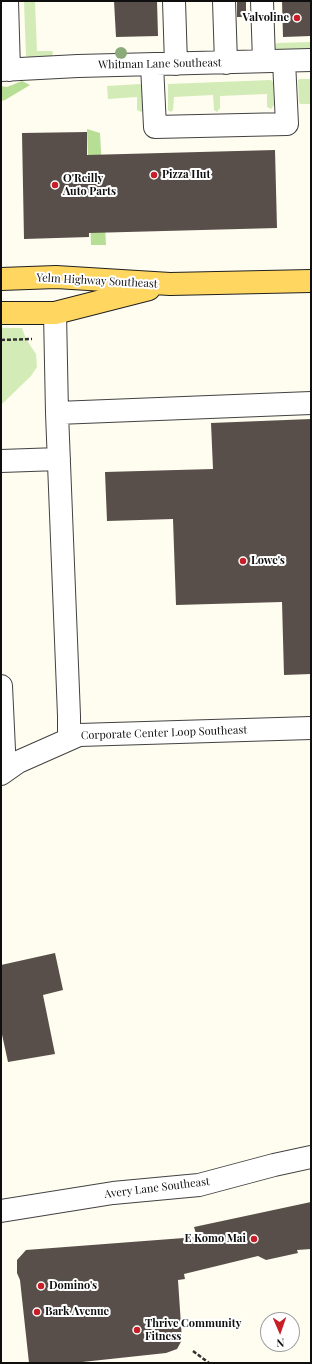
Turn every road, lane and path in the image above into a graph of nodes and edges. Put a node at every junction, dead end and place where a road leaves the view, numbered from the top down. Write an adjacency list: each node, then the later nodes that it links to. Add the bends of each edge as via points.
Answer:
1 (7, 1): 10 (street, Whitman Lane Southeast)
2 (174, 1): 8 (street)
3 (224, 1): 7 (street)
4 (262, 1): 6 (street)
5 (311, 60): 6 (street, Whitman Lane Southeast)
6 (274, 61): 7 (street, Whitman Lane Southeast); 9 (street, via 286,124 155,127)
7 (226, 63): 8 (street, Whitman Lane Southeast)
8 (176, 64): 9 (street, Whitman Lane Southeast)
9 (152, 65): 10 (street, Whitman Lane Southeast)
10 (5, 70)
11 (1, 279): 13 (main road, Yelm Highway Southeast, via 56,277)
12 (311, 281): 13 (main road, Yelm Highway Southeast)
13 (170, 284): 15 (main road, Yelm Highway Southeast)
14 (1, 313): 15 (main road, Yelm Highway Southeast)
15 (55, 313): 19 (street)
16 (32, 339): 17 (path)
17 (1, 340)
18 (311, 403): 19 (street)
19 (57, 413): 20 (street)
20 (59, 459): 21 (street); 24 (street)
21 (1, 461)
22 (1, 686): 25 (street)
23 (311, 728): 24 (street, Corporate Center Loop Southeast, via 79,735)
24 (69, 739): 25 (street, Corporate Center Loop Southeast, via 18,762)
25 (3, 772)
26 (311, 1157): 27 (street, Avery Lane Southeast, via 199,1185 113,1193)
27 (1, 1211)
28 (194, 1352): 29 (path)
29 (209, 1363)

